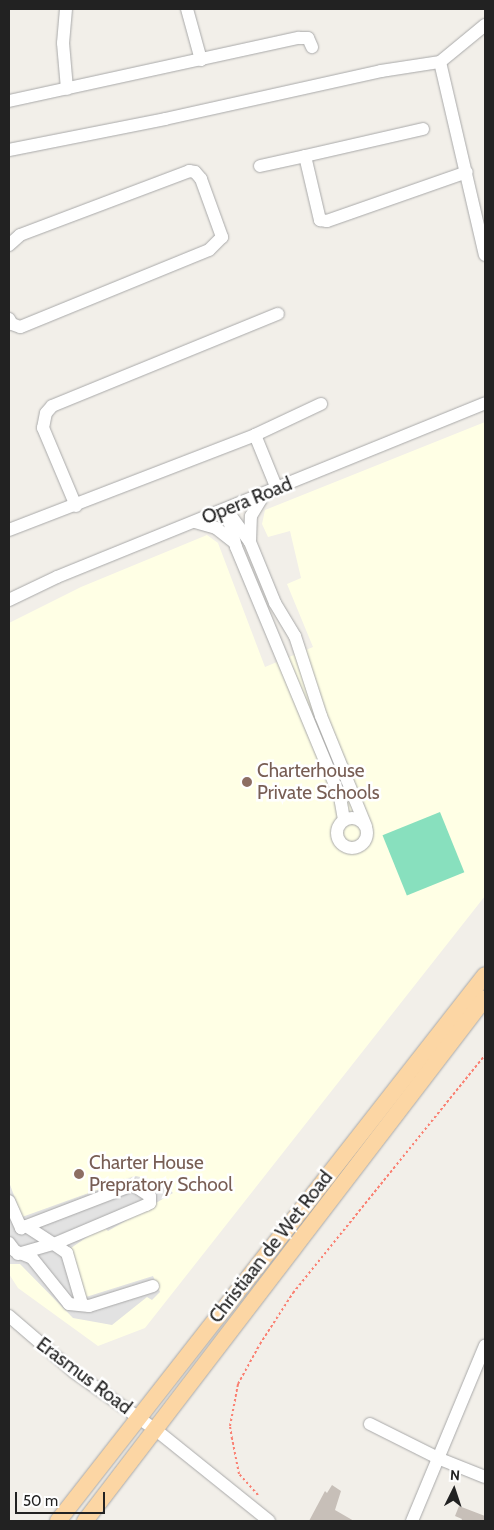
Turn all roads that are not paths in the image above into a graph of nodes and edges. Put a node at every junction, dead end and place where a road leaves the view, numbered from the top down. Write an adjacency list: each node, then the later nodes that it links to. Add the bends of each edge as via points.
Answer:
1 (66, 9): 7 (street, via 63,43)
2 (187, 9): 5 (street)
3 (485, 25): 6 (street)
4 (312, 47): 5 (street, via 304,37)
5 (201, 60): 7 (street)
6 (440, 62): 10 (street, via 380,70); 13 (street)
7 (68, 89): 8 (street)
8 (9, 101)
9 (423, 129): 11 (street)
10 (9, 150)
11 (305, 156): 12 (street); 13 (street, via 318,217 323,221)
12 (260, 166)
13 (467, 172): 15 (street)
14 (9, 245): 17 (street, via 20,235 189,171 195,172 200,179 222,237 209,250 20,327)
15 (485, 254)
16 (278, 314): 23 (street, via 52,406 46,413 43,428)
17 (10, 323)
18 (485, 403): 21 (street, Opera Road)
19 (321, 404): 20 (street)
20 (255, 434): 21 (street); 23 (street)
21 (277, 488): 22 (street, Opera Road)
22 (264, 494): 24 (street, Opera Road); 28 (street, via 251,516)
23 (76, 506): 26 (street)
24 (226, 509): 25 (street, Opera Road); 27 (street); 28 (street)
25 (195, 522): 27 (street, via 216,528); 29 (street, Opera Road, via 57,577)
26 (9, 530)
27 (234, 542): 30 (street, via 340,796)
28 (250, 542): 31 (street, via 307,665 321,716)
29 (9, 600)
30 (344, 820): 31 (street, via 353,817); 31 (street, via 338,827 337,837 348,847 357,847 365,841)
31 (366, 826)
32 (485, 975): 43 (main road, Christiaan de Wet Road)
33 (485, 998): 45 (main road, Christiaan de Wet Road, via 265,1282)
34 (10, 1209): 35 (street)
35 (23, 1227): 36 (street); 37 (street); 37 (street, via 134,1185 150,1196 150,1203)
36 (9, 1242): 38 (street)
37 (54, 1244): 38 (street); 40 (street, via 67,1253)
38 (14, 1255): 40 (street, via 32,1258 66,1302)
39 (153, 1286): 40 (street, via 90,1306)
40 (82, 1304)
41 (9, 1316): 43 (street, Erasmus Road, via 74,1372)
42 (485, 1346): 46 (street)
43 (137, 1416): 45 (street, Erasmus Road); 48 (main road, Christiaan de Wet Road)
44 (370, 1424): 46 (street)
45 (156, 1430): 49 (main road, Christiaan de Wet Road); 50 (street, Erasmus Road)
46 (440, 1459): 47 (street); 51 (street)
47 (485, 1477)
48 (58, 1521)
49 (85, 1521)
50 (269, 1521)
51 (412, 1521)

